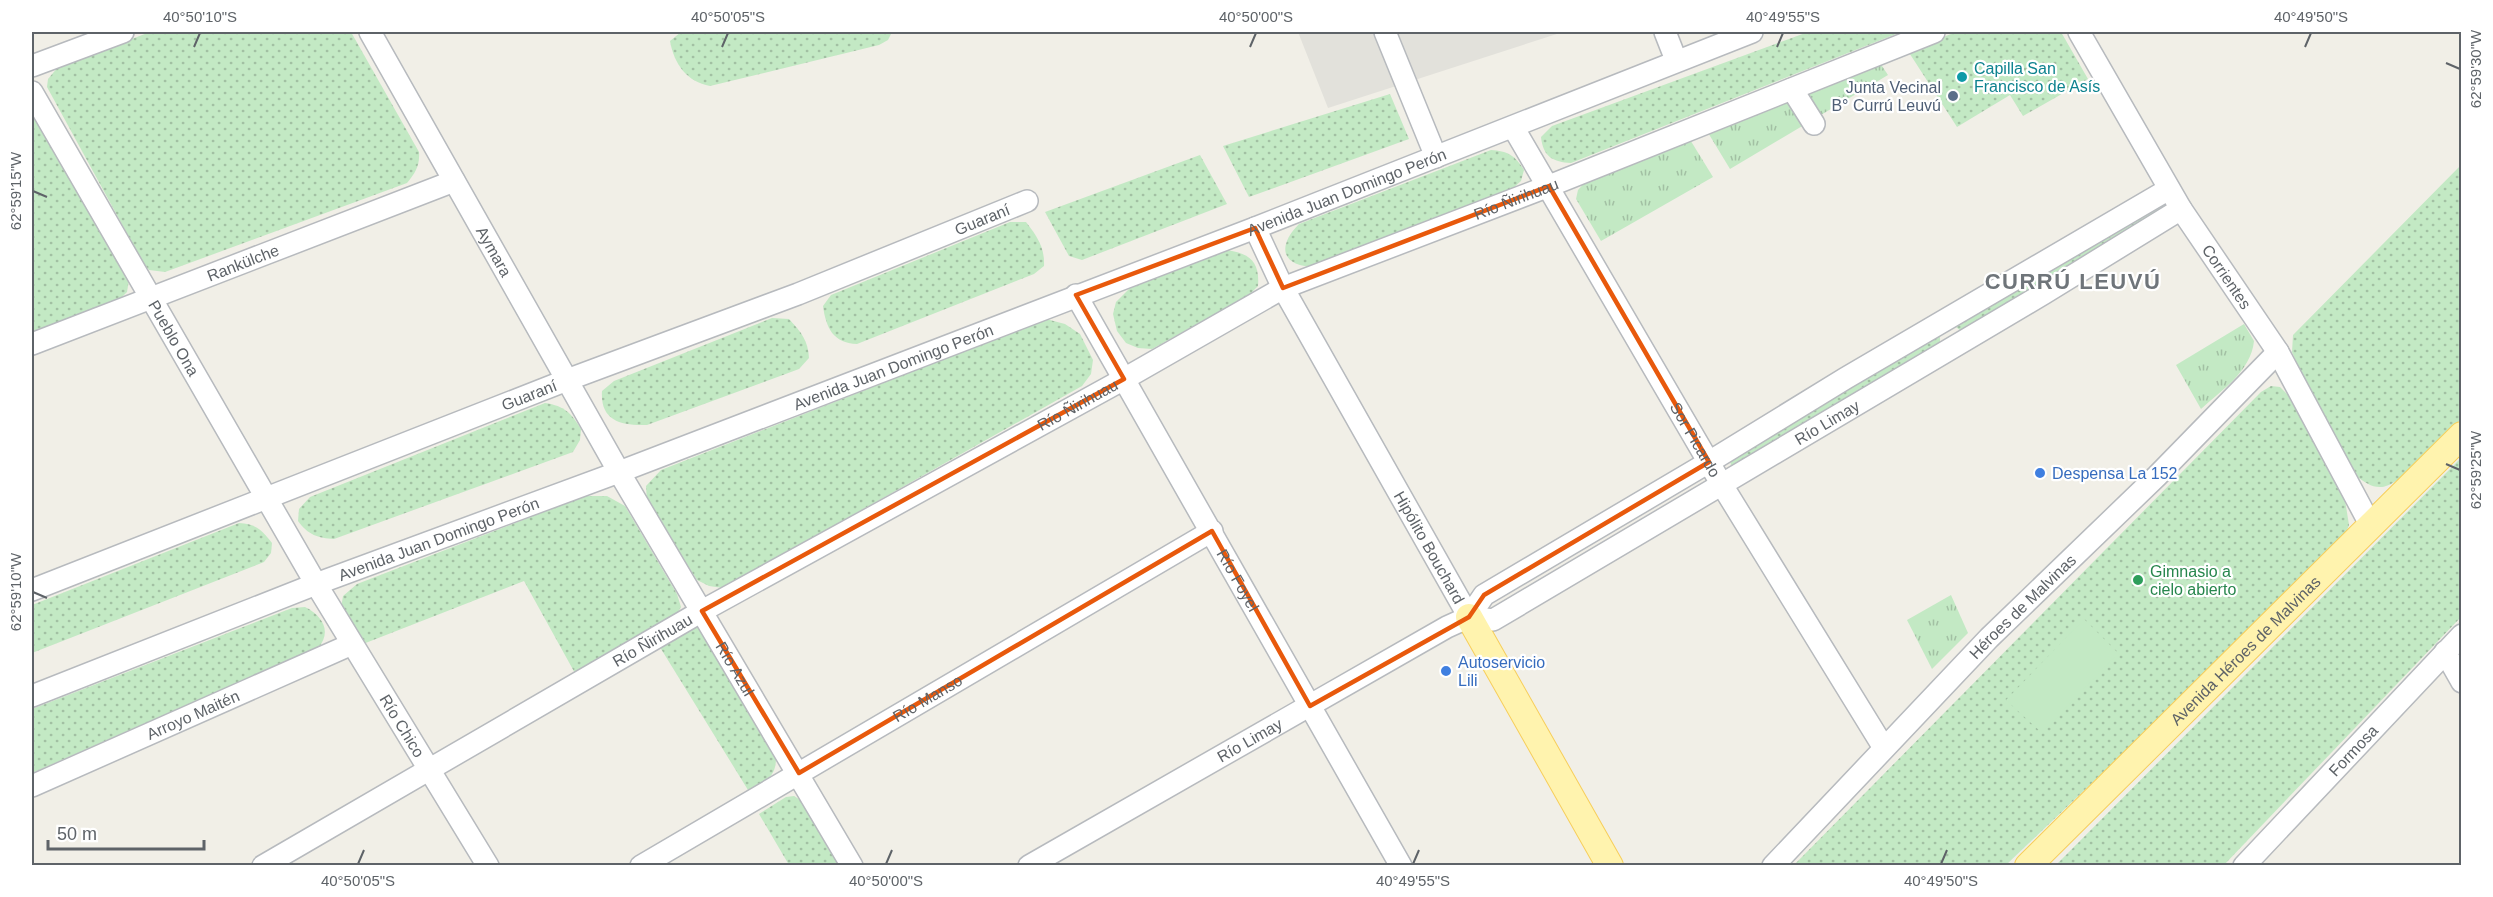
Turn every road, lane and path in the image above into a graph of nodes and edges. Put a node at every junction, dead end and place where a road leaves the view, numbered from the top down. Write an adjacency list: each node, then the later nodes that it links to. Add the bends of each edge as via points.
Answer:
1 (123, 32): 9 (street)
2 (369, 32): 15 (street, Aymara)
3 (1385, 32): 14 (street)
4 (1665, 32): 8 (street)
5 (1752, 32): 8 (street, Avenida Juan Domingo Perón)
6 (1934, 32): 10 (street, Río Ñirihuau)
7 (2079, 32): 17 (street, Corrientes)
8 (1676, 60): 13 (street, Avenida Juan Domingo Perón)
9 (32, 66)
10 (1792, 89): 12 (street); 16 (street, Río Ñirihuau)
11 (32, 92): 23 (street, Pueblo Ona)
12 (1814, 124)
13 (1513, 127): 14 (street, Avenida Juan Domingo Perón); 16 (street, Sor Picardo)
14 (1436, 157): 20 (street, Avenida Juan Domingo Perón)
15 (454, 181): 23 (street, Rankülche); 29 (street, Aymara)
16 (1549, 186): 21 (street, Río Ñirihuau); 31 (street, Sor Picardo)
17 (2169, 189): 19 (street, Corrientes); 24 (street, Río Limay)
18 (1027, 201): 29 (street, Guaraní, via 798,294)
19 (2181, 209): 26 (street, Río Limay); 27 (street, Corrientes)
20 (1255, 228): 21 (street, Hipólito Bouchard); 22 (street, Avenida Juan Domingo Perón)
21 (1283, 288): 28 (street, Río Ñirihuau); 40 (street, Hipólito Bouchard)
22 (1076, 295): 28 (street, Río Foyel); 32 (street, Avenida Juan Domingo Perón)
23 (150, 297): 25 (street, Rankülche); 34 (street, Pueblo Ona)
24 (1941, 322): 26 (street); 31 (street, Río Limay)
25 (32, 344)
26 (1955, 346): 33 (street, Río Limay)
27 (2278, 352): 35 (street, Corrientes); 47 (street, Héroes de Malvinas, via 2157,476 2058,560)
28 (1124, 379): 36 (street, Río Foyel); 39 (street, Río Ñirihuau)
29 (567, 380): 32 (street, Aymara); 34 (street, Guaraní)
30 (2462, 435): 35 (main road, Avenida Héroes de Malvinas)
31 (1709, 462): 33 (street, Sor Picardo); 40 (street, Río Limay, via 1484,595)
32 (619, 472): 37 (street, Avenida Juan Domingo Perón); 39 (street, Río Azul)
33 (1722, 485): 40 (street, Río Limay, via 1493,620); 47 (street, Sor Picardo)
34 (266, 498): 37 (street, Pueblo Ona); 38 (street, Guaraní)
35 (2371, 525): 60 (main road, Avenida Héroes de Malvinas)
36 (1212, 531): 46 (street, Río Foyel); 49 (street, Río Manso)
37 (316, 584): 42 (street, Río Chico); 45 (street, Avenida Juan Domingo Perón)
38 (32, 590)
39 (702, 611): 48 (street, Río Ñirihuau); 49 (street, Río Azul)
40 (1469, 617): 46 (street, Río Limay); 58 (main road, Hipólito Bouchard)
41 (2462, 635): 43 (street, Formosa)
42 (352, 644): 48 (street, Río Chico); 50 (street, Arroyo Maitén)
43 (2445, 652): 44 (street); 51 (street, Formosa)
44 (2462, 682)
45 (32, 696)
46 (1310, 706): 56 (street, Río Limay); 57 (street, Río Foyel)
47 (1884, 748): 59 (street, Héroes de Malvinas)
48 (431, 770): 52 (street, Río Ñirihuau); 53 (street, Río Chico)
49 (799, 773): 54 (street, Río Manso); 55 (street, Río Azul)
50 (32, 786)
51 (2265, 857): 61 (street, Formosa)
52 (263, 866)
53 (488, 866)
54 (641, 866)
55 (852, 866)
56 (1029, 866)
57 (1401, 866)
58 (1610, 866)
59 (1773, 866)
60 (2028, 866)
61 (2244, 866)

